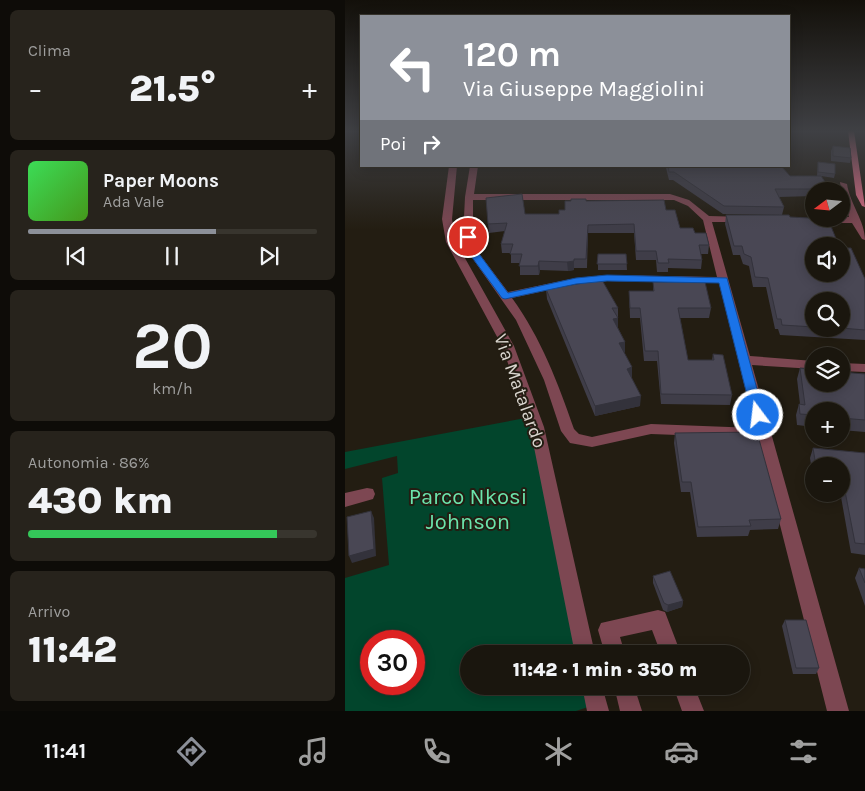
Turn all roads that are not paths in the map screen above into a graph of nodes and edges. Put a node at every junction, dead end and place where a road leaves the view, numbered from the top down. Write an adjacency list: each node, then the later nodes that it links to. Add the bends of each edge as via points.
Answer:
1 (856, 164): 5 (main road, via 860,195)
2 (453, 167): 21 (street, Via Matalardo, via 447,198 451,242 508,346 537,427)
3 (474, 167): 4 (street)
4 (470, 192): 7 (street, via 675,198 695,206); 13 (street, via 468,237 473,252)
5 (865, 204)
6 (850, 209): 10 (street)
7 (707, 220): 8 (street); 12 (street)
8 (756, 220)
9 (850, 220): 10 (street)
10 (855, 220): 11 (street)
11 (865, 237)
12 (723, 280): 13 (street, via 607,278); 14 (street)
13 (505, 296): 18 (street, via 522,320 551,380 567,431 575,439 592,442 651,429)
14 (743, 360): 15 (street); 18 (street)
15 (805, 364)
16 (850, 367): 17 (street)
17 (865, 368)
18 (763, 433): 30 (street)
19 (367, 494): 20 (street)
20 (345, 500)
21 (583, 645)
22 (612, 645): 23 (street, via 608,630 658,619)
23 (668, 645)
24 (594, 695): 27 (street)
25 (627, 695): 28 (street)
26 (687, 695): 29 (street)
27 (597, 711)
28 (631, 711)
29 (693, 711)
30 (839, 711)

